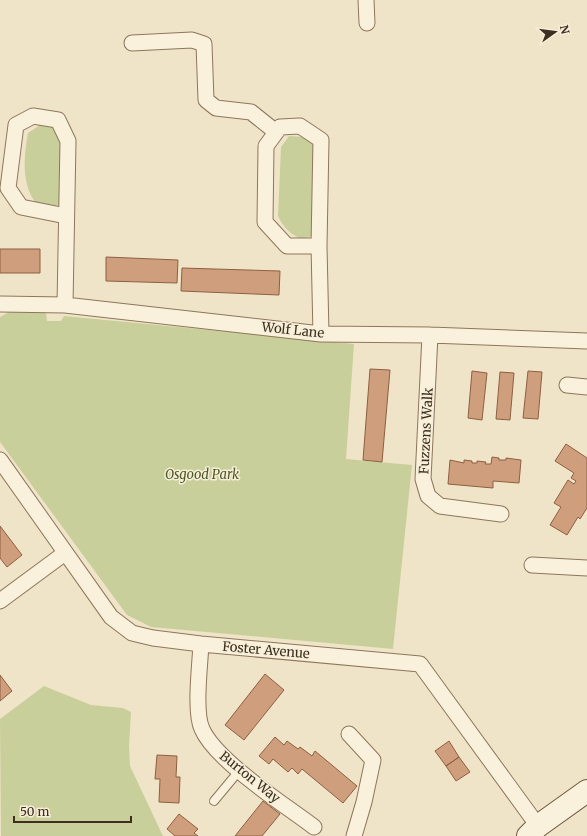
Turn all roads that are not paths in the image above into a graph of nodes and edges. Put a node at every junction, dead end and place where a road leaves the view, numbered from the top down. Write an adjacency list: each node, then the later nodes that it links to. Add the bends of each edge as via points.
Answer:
1 (366, 0): 2 (street)
2 (367, 23)
3 (132, 43): 4 (street, via 192,40 204,44 206,100 216,108 251,112)
4 (276, 132): 6 (street, via 280,127 300,126 321,140); 6 (street, via 266,146 265,222 287,246)
5 (66, 216): 5 (street, via 68,141 58,120 33,116 16,125 8,188 21,207); 8 (street)
6 (319, 246): 9 (street)
7 (0, 304): 8 (street, Wolf Lane)
8 (65, 305): 9 (street, Wolf Lane)
9 (321, 334): 10 (street, Wolf Lane)
10 (430, 335): 11 (street, Wolf Lane); 15 (street, Fuzzens Walk, via 423,479 428,496 440,506)
11 (587, 341)
12 (567, 385): 13 (street)
13 (587, 387)
14 (0, 460): 16 (street, Foster Avenue)
15 (501, 514)
16 (65, 553): 19 (street); 20 (street, Foster Avenue, via 111,617 132,633)
17 (532, 565): 18 (street)
18 (587, 568)
19 (0, 601)
20 (201, 644): 22 (street, Burton Way, via 201,728 211,745); 26 (street, Foster Avenue, via 420,664)
21 (348, 734): 27 (street, via 373,760)
22 (239, 771): 24 (lane); 25 (street, Burton Way)
23 (587, 791): 26 (street)
24 (214, 801)
25 (314, 827)
26 (533, 831)
27 (354, 836)

